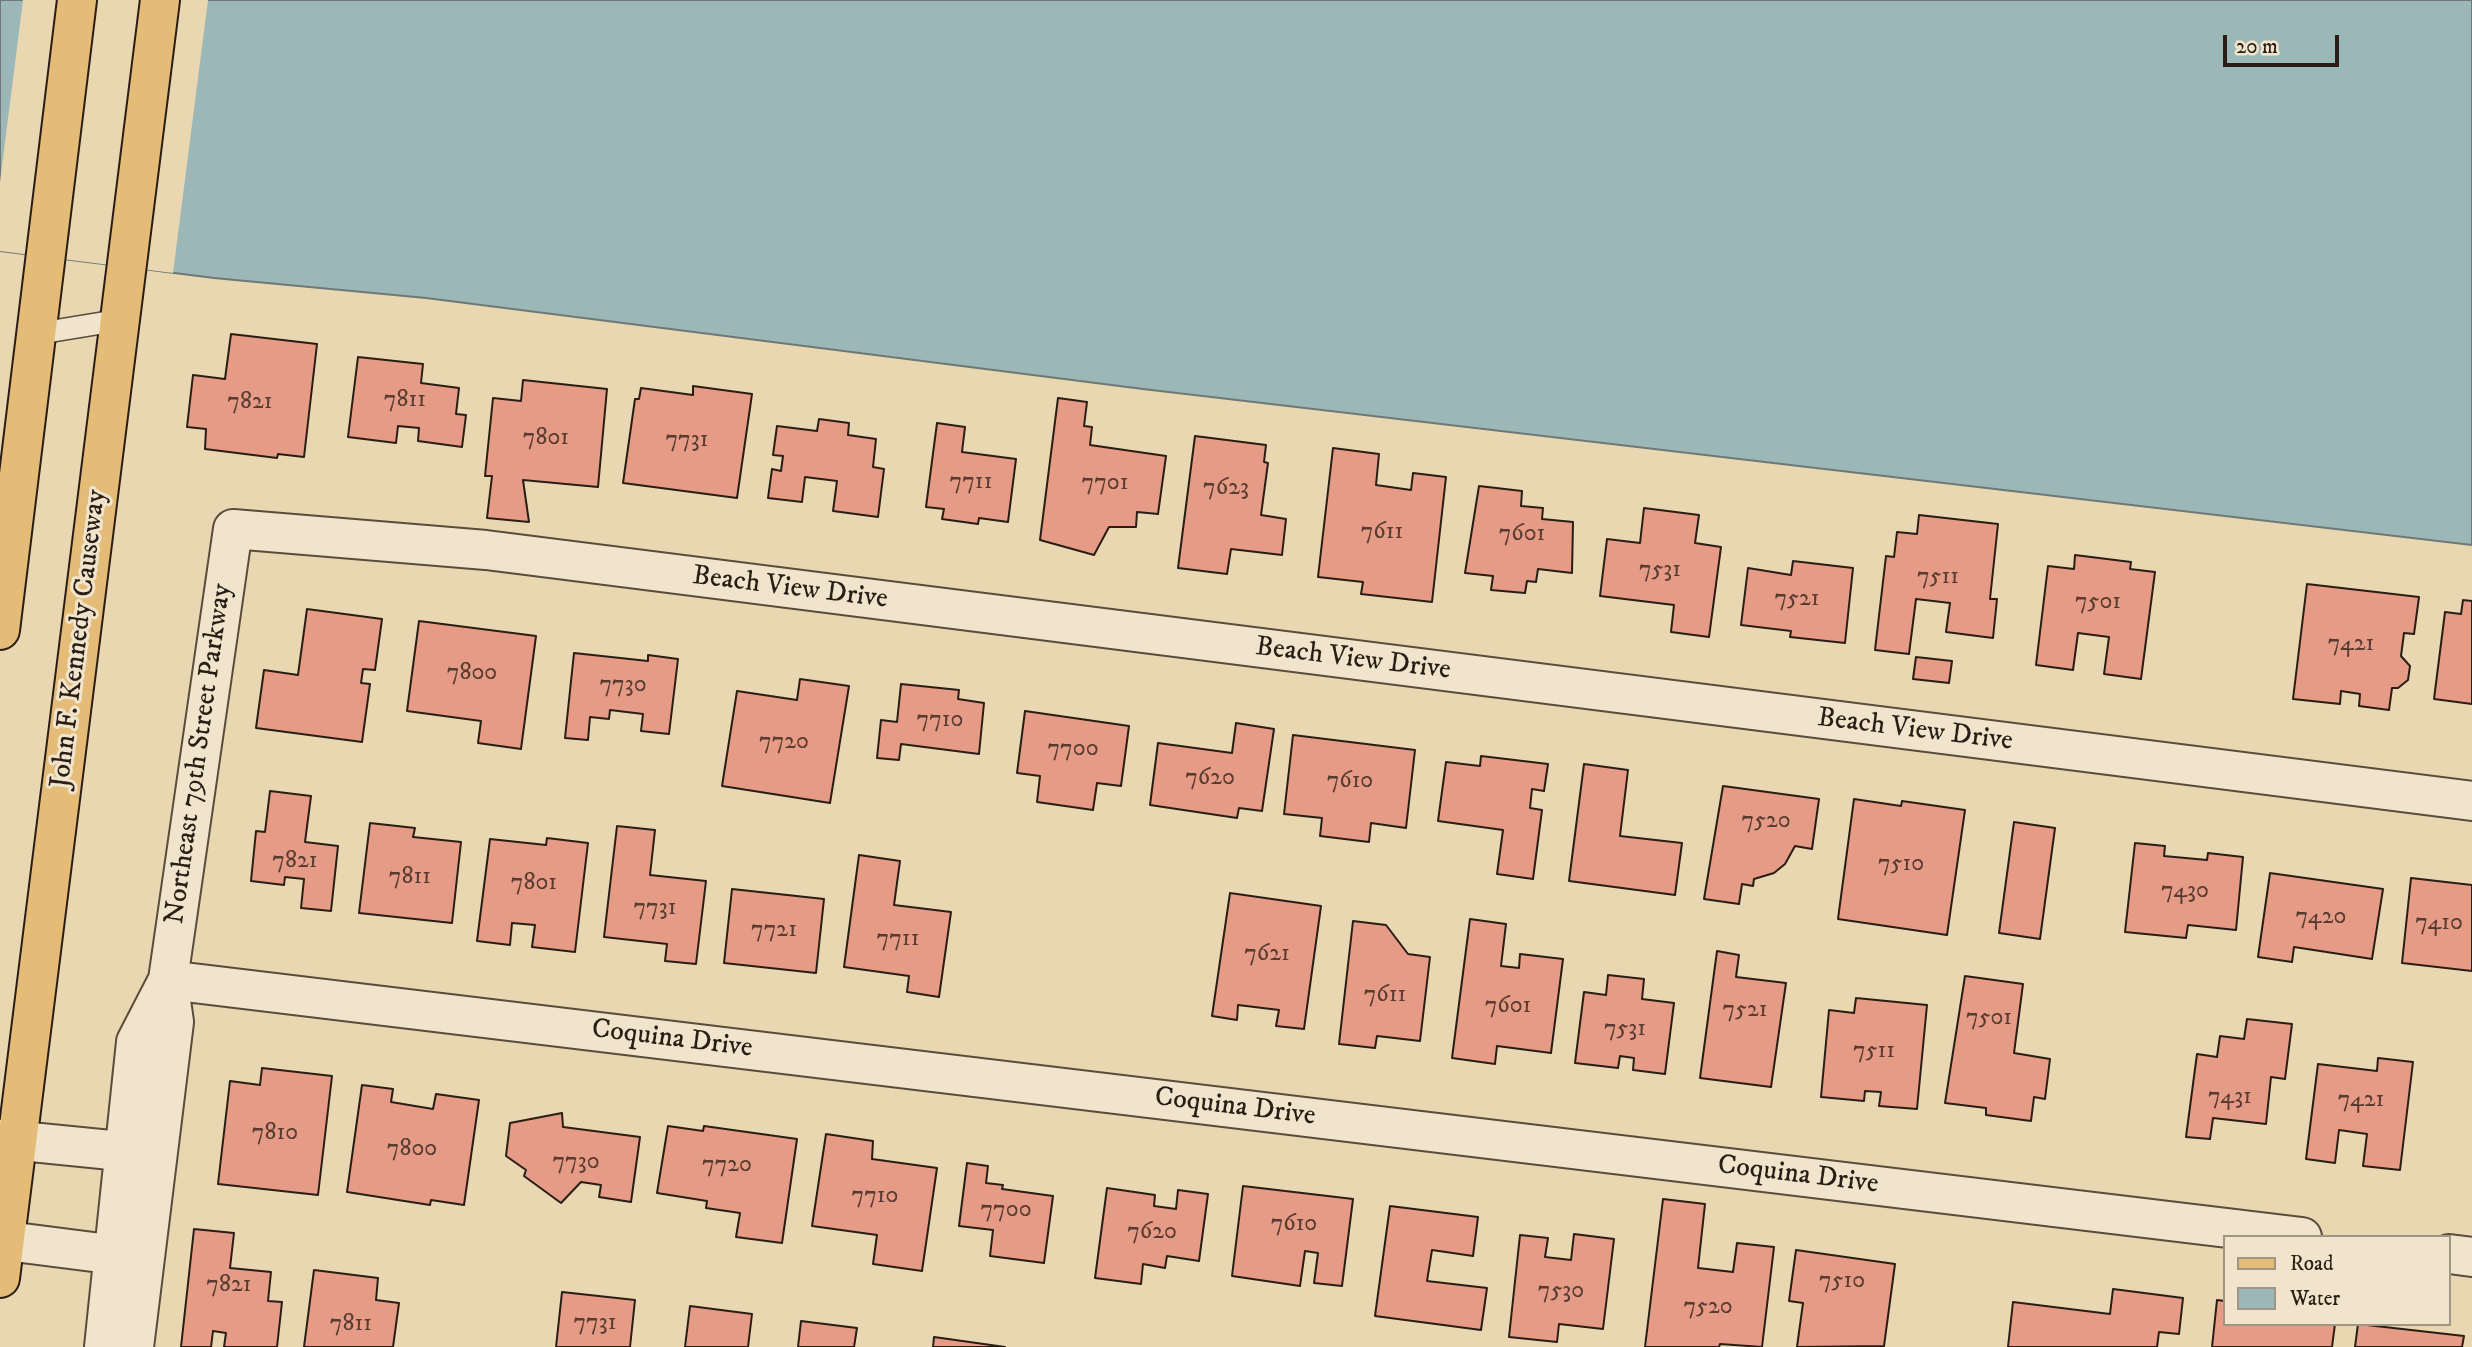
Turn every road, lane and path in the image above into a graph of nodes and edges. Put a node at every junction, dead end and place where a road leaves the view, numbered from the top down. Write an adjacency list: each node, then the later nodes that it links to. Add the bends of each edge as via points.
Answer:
1 (77, 0): 4 (main road)
2 (160, 0): 3 (main road, John F. Kennedy Causeway)
3 (122, 307): 4 (lane); 9 (main road, John F. Kennedy Causeway)
4 (35, 334): 6 (main road)
5 (233, 529): 7 (street, Beach View Drive, via 486,550); 8 (street, Northeast 79th Street Parkway)
6 (0, 629)
7 (2472, 802)
8 (168, 980): 10 (street, Northeast 79th Street Parkway, via 174,1022); 11 (street, Coquina Drive)
9 (8, 1140): 10 (street); 12 (main road, John F. Kennedy Causeway)
10 (141, 1153): 14 (street, Northeast 79th Street Parkway)
11 (2285, 1235)
12 (2, 1240): 14 (street); 16 (main road, John F. Kennedy Causeway)
13 (2451, 1254): 15 (street)
14 (129, 1256): 17 (street, Northeast 79th Street Parkway); 18 (street, Northeast 79th Street Parkway)
15 (2472, 1257)
16 (0, 1278)
17 (104, 1347)
18 (134, 1347)

